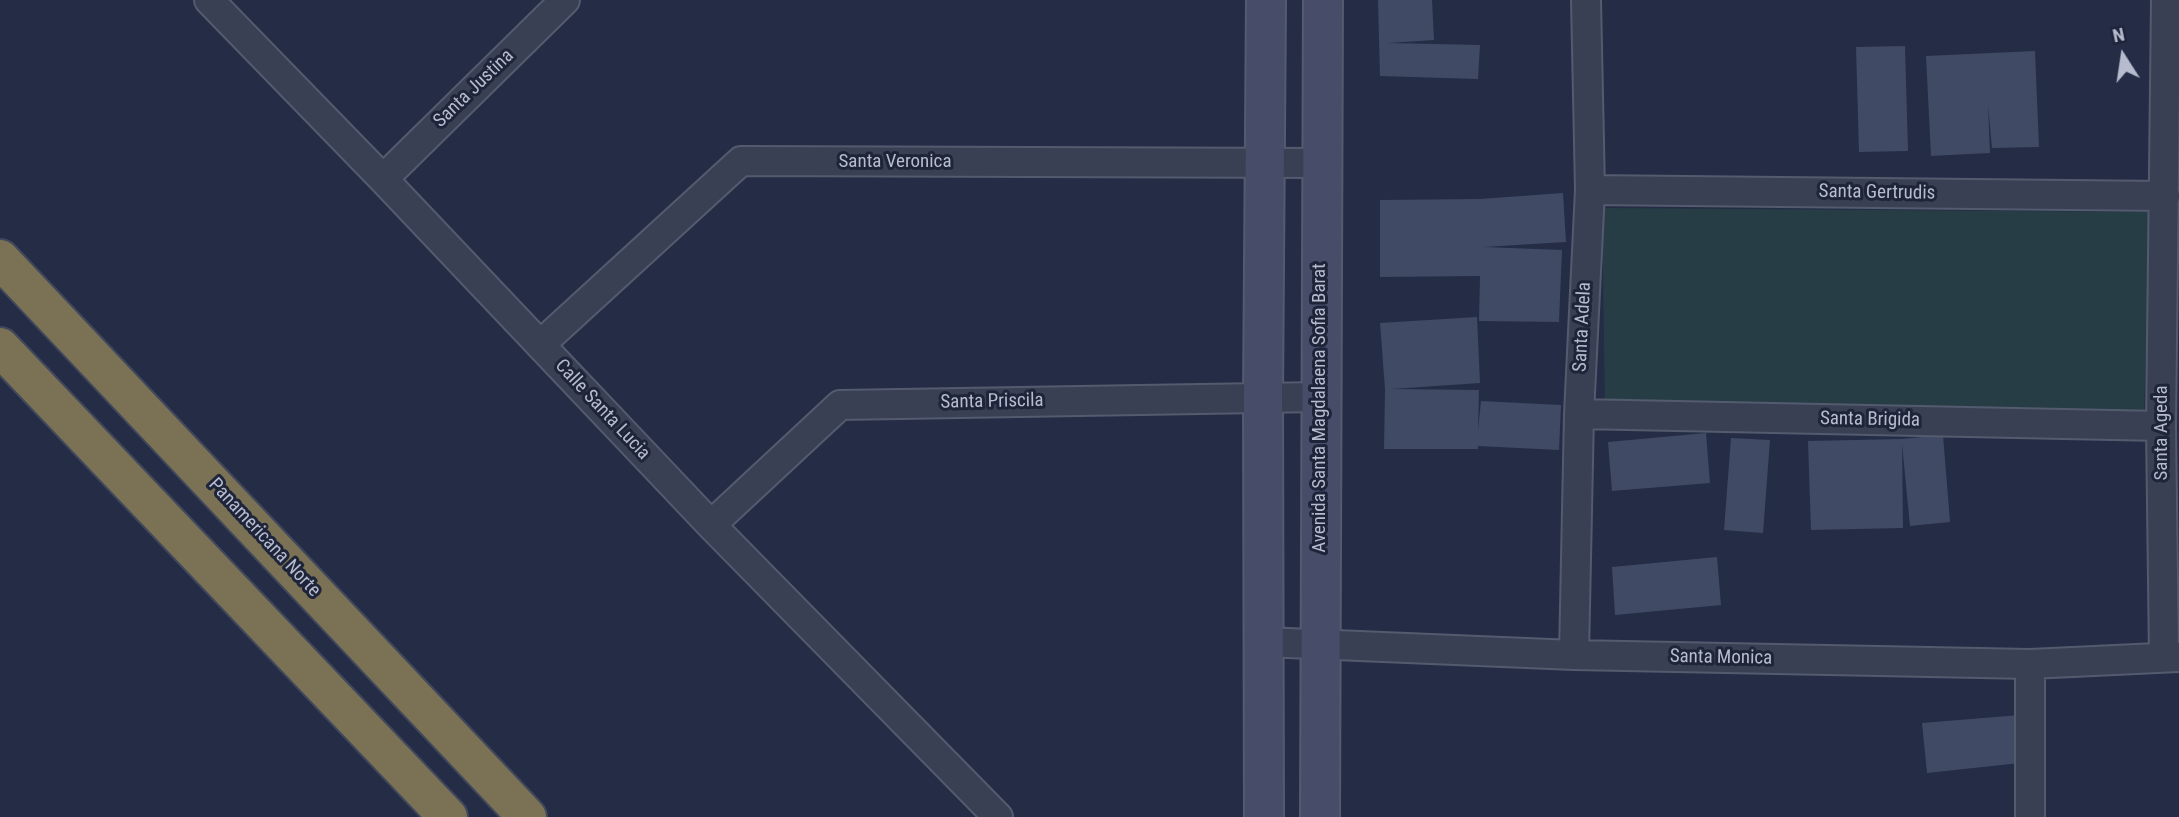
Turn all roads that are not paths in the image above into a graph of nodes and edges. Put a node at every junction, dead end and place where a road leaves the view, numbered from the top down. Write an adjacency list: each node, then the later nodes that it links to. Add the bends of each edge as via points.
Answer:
1 (209, 0): 9 (street, Calle Santa Lucia)
2 (565, 0): 9 (street, Santa Justina)
3 (1266, 0): 7 (street)
4 (1323, 0): 8 (street, Avenida Santa Magdalaena Sofia Barat)
5 (1586, 0): 10 (street, Santa Adela)
6 (2166, 0): 11 (street, Santa Ageda)
7 (1265, 162): 8 (street, Santa Veronica); 13 (street, Santa Veronica, via 741,162); 16 (street)
8 (1321, 163): 15 (street, Avenida Santa Magdalaena Sofia Barat)
9 (383, 178): 13 (street, Calle Santa Lucia)
10 (1590, 190): 11 (street, Santa Gertrudis); 17 (street, Santa Adela)
11 (2165, 196): 18 (street, Santa Ageda)
12 (0, 259): 26 (highway, Panamericana Norte)
13 (541, 344): 19 (street, Calle Santa Lucia)
14 (0, 347): 25 (highway)
15 (1320, 397): 16 (street, Santa Priscila); 21 (street, Avenida Santa Magdalaena Sofia Barat)
16 (1264, 398): 19 (street, Santa Priscila, via 840,405); 20 (street)
17 (1579, 414): 18 (street, Santa Brigida); 22 (street, Santa Adela)
18 (2161, 426): 23 (street, Santa Ageda)
19 (711, 525): 27 (street, Calle Santa Lucia)
20 (1264, 642): 21 (street, Santa Monica); 28 (street)
21 (1319, 643): 22 (street, Santa Monica); 29 (street, Avenida Santa Magdalaena Sofia Barat)
22 (1574, 655): 24 (street, Santa Monica)
23 (2171, 657): 24 (street, Santa Monica)
24 (2030, 664): 30 (street)
25 (448, 817)
26 (527, 817)
27 (999, 817)
28 (1264, 817)
29 (1320, 817)
30 (2030, 817)

